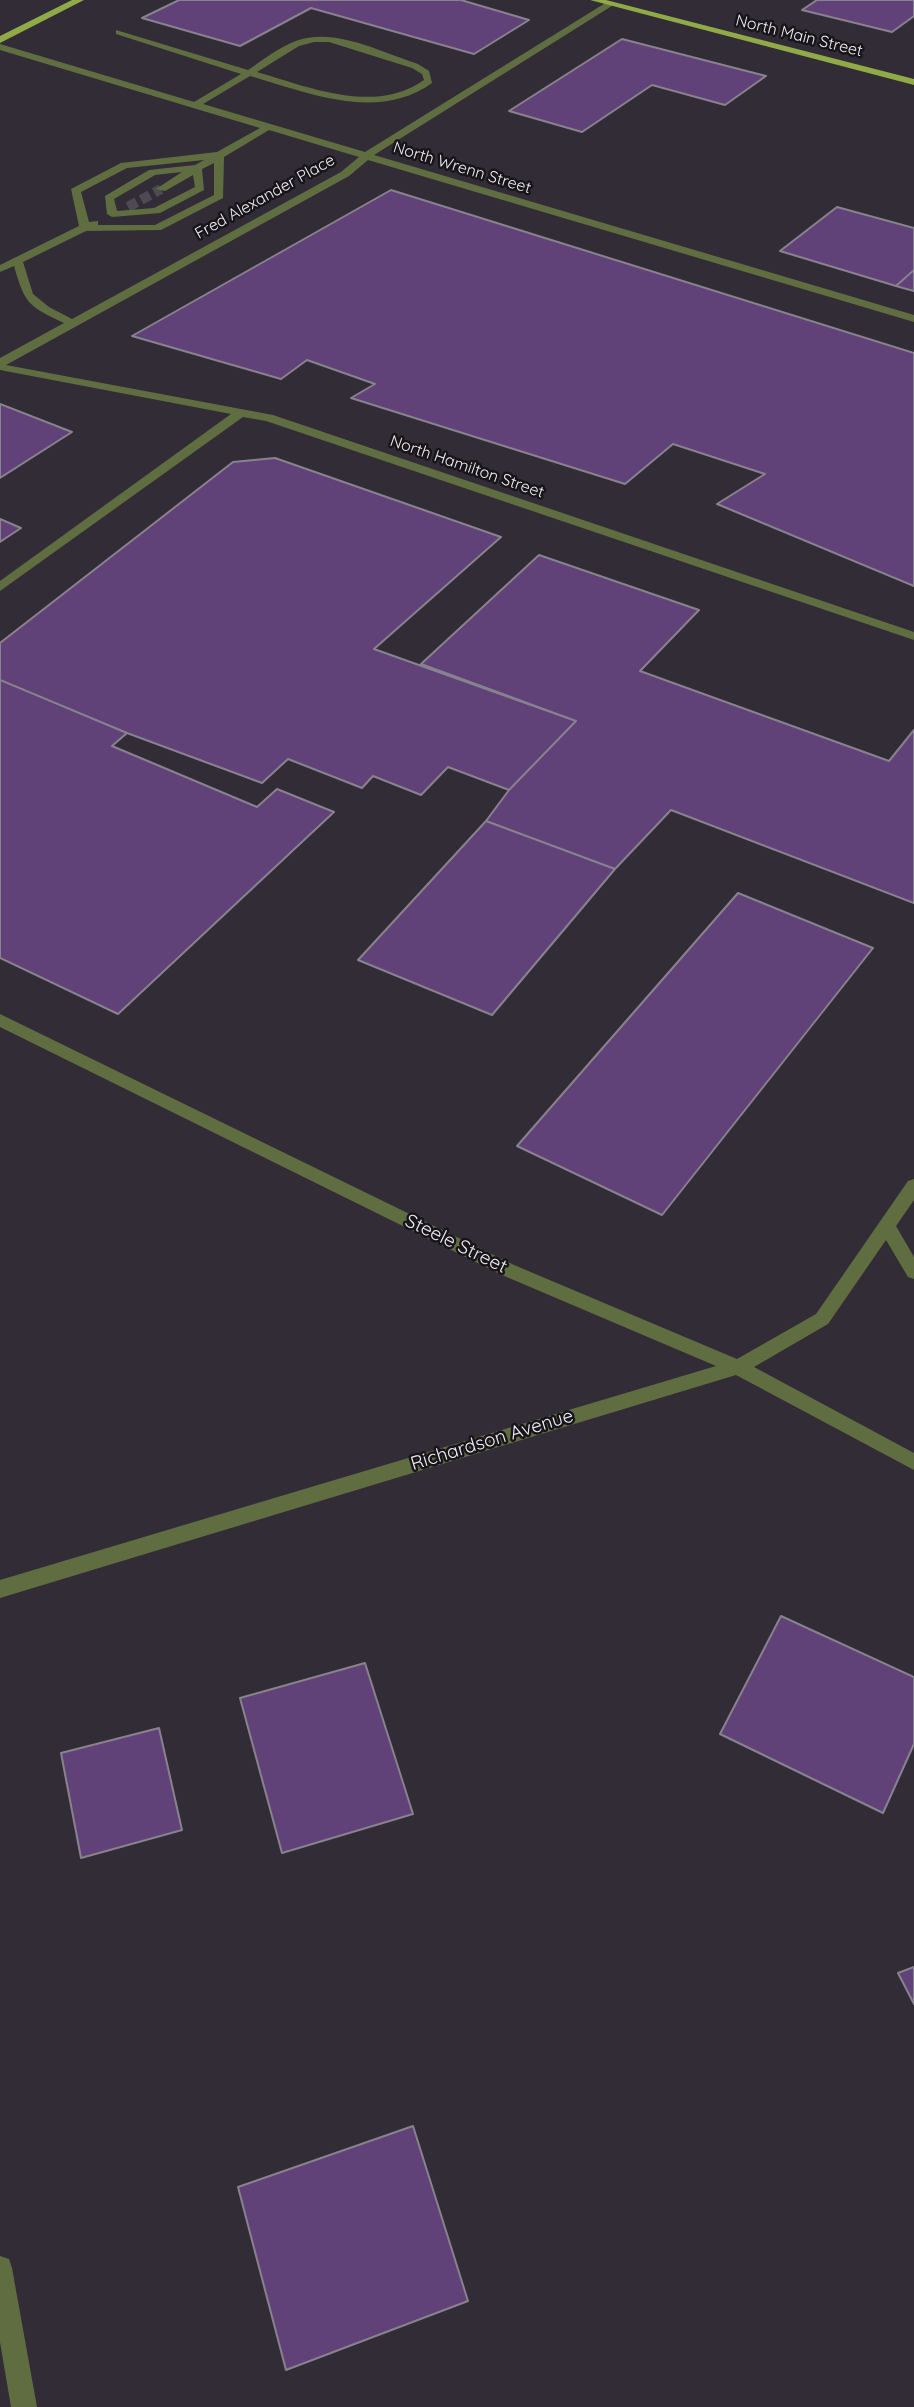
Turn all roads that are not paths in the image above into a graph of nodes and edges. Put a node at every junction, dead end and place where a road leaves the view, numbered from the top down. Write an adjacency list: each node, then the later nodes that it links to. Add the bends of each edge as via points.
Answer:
1 (79, 0): 5 (main road)
2 (595, 0): 3 (main road, North Main Street)
3 (610, 4): 8 (main road, North Main Street); 12 (street, Fred Alexander Place)
4 (120, 32): 7 (street)
5 (0, 40)
6 (0, 47): 9 (street, North Wrenn Street)
7 (248, 73): 7 (street, via 367,102 405,98 429,81 415,66 330,39 296,44); 9 (street)
8 (914, 82)
9 (195, 105): 10 (street, North Wrenn Street)
10 (268, 127): 11 (street); 12 (street, North Wrenn Street)
11 (219, 155): 13 (street); 17 (street, via 219,196 157,228); 17 (street, via 125,165 75,191)
12 (366, 156): 20 (street, North Wrenn Street); 21 (street, Fred Alexander Place, via 345,174)
13 (197, 168): 14 (street); 16 (street, via 153,173 109,198); 16 (street, via 200,188 156,211)
14 (161, 189)
15 (128, 207): 16 (street)
16 (112, 214): 17 (street)
17 (85, 228): 18 (street)
18 (17, 261): 19 (street); 21 (street, via 25,289 40,306)
19 (0, 269)
20 (914, 319)
21 (72, 323): 22 (street, Fred Alexander Place)
22 (0, 365): 23 (street, North Hamilton Street)
23 (242, 412): 24 (street); 25 (street, North Hamilton Street)
24 (0, 587)
25 (914, 636)
26 (0, 1020): 30 (street, Steele Street, via 508,1270)
27 (914, 1186): 28 (street, Richardson Avenue)
28 (887, 1227): 29 (street); 30 (street, Richardson Avenue, via 822,1319)
29 (914, 1272)
30 (738, 1367): 31 (street, Steele Street); 32 (street, Richardson Avenue)
31 (914, 1462)
32 (0, 1589)
33 (0, 2268): 34 (street)
34 (24, 2407)

